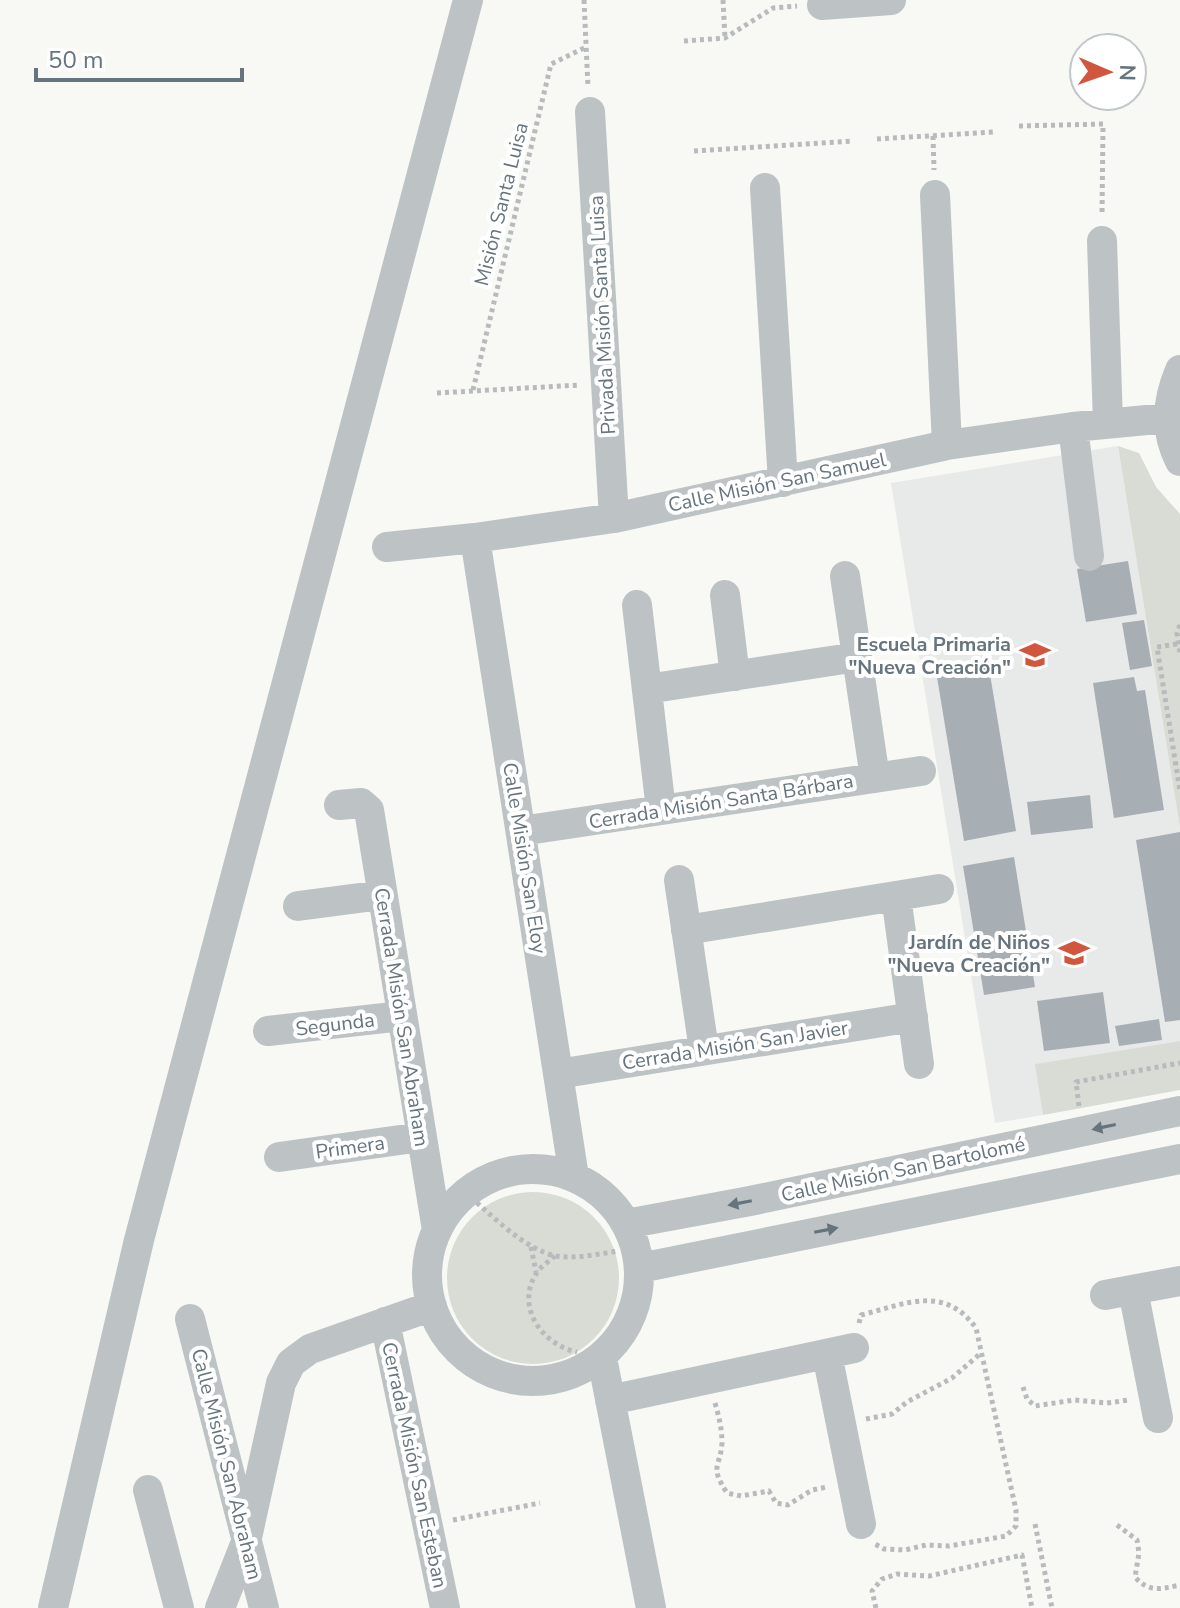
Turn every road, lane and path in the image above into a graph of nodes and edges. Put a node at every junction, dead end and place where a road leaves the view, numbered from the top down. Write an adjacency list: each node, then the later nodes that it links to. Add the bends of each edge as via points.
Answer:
1 (468, 0): 93 (street, via 139,1240)
2 (584, 0): 8 (path)
3 (723, 0): 6 (path)
4 (891, 0): 5 (street)
5 (822, 5): 6 (path, via 773,8)
6 (725, 38): 7 (path)
7 (684, 41)
8 (586, 47): 9 (path); 20 (path, Misión Santa Luisa, via 551,64)
9 (590, 112): 19 (street, Privada Misión Santa Luisa)
10 (1019, 126): 17 (path, via 1103,124)
11 (994, 132): 12 (path)
12 (877, 139)
13 (853, 141): 14 (path)
14 (694, 151)
15 (765, 188): 27 (street)
16 (935, 195): 25 (street)
17 (1102, 241): 23 (street)
18 (1180, 370): 22 (street)
19 (606, 383): 20 (path); 28 (street, Privada Misión Santa Luisa)
20 (473, 390): 21 (path)
21 (437, 393)
22 (1168, 418): 23 (street, Calle Misión San Samuel); 26 (street)
23 (1108, 423): 24 (street, Calle Misión San Samuel)
24 (1073, 427): 25 (street, Calle Misión San Samuel); 31 (street)
25 (947, 445): 27 (street, Calle Misión San Samuel)
26 (1180, 461)
27 (783, 482): 28 (street, Calle Misión San Samuel)
28 (614, 518): 29 (street, Calle Misión San Samuel)
29 (475, 538): 30 (street, Calle Misión San Samuel); 46 (street, Calle Misión San Eloy)
30 (387, 547)
31 (1089, 556)
32 (845, 576): 38 (street)
33 (725, 595): 39 (street)
34 (637, 605): 40 (street)
35 (1180, 625): 36 (path)
36 (1177, 644): 37 (path); 43 (path, via 1157,647)
37 (1180, 654)
38 (857, 657): 39 (street); 42 (street)
39 (735, 676): 40 (street)
40 (647, 689): 45 (street)
41 (921, 771): 42 (street, Cerrada Misión Santa Bárbara)
42 (875, 778): 45 (street, Cerrada Misión Santa Bárbara)
43 (1180, 791)
44 (353, 805): 49 (street, Cerrada Misión San Abraham, via 369,810)
45 (661, 810): 46 (street, Cerrada Misión Santa Bárbara)
46 (521, 831): 59 (street, Calle Misión San Eloy)
47 (679, 880): 52 (street)
48 (939, 889): 50 (street)
49 (382, 895): 51 (street); 53 (street, Cerrada Misión San Abraham)
50 (896, 896): 52 (street); 54 (street)
51 (298, 906)
52 (686, 930): 56 (street)
53 (402, 1016): 55 (street, Segunda); 62 (street, Cerrada Misión San Abraham)
54 (913, 1017): 56 (street, Cerrada Misión San Javier); 58 (street)
55 (268, 1031)
56 (704, 1050): 59 (street, Cerrada Misión San Javier)
57 (1180, 1063): 61 (path, via 1076,1082)
58 (919, 1064)
59 (558, 1074): 65 (street, Calle Misión San Eloy)
60 (1180, 1111): 61 (street, Calle Misión San Bartolomé, one-way to 61)
61 (1083, 1131): 69 (street, Calle Misión San Bartolomé, one-way to 69, via 750,1201)
62 (421, 1137): 63 (street, Primera); 67 (street, Cerrada Misión San Abraham)
63 (279, 1157)
64 (1180, 1159): 69 (street, one-way to 64)
65 (574, 1177): 66 (street, via 526,1168 494,1175); 69 (street, via 616,1206)
66 (465, 1192): 67 (street); 68 (path)
67 (437, 1230): 73 (street, via 426,1283)
68 (531, 1246): 70 (path); 71 (path)
69 (634, 1247): 70 (path, via 585,1257); 78 (street, via 637,1302 624,1333)
70 (555, 1256): 71 (path)
71 (536, 1273): 78 (path, via 530,1293 532,1320 545,1338)
72 (1180, 1281): 82 (street, via 1119,1293)
73 (432, 1306): 75 (street); 78 (street, via 451,1345 476,1367 507,1380 540,1383 573,1375)
74 (190, 1319): 91 (street, Calle Misión San Abraham)
75 (385, 1322): 89 (street, Cerrada Misión San Esteban); 91 (street, via 310,1349 291,1363 281,1383)
76 (840, 1351): 77 (path, via 861,1315 932,1299 966,1315 976,1328); 79 (street); 83 (street)
77 (981, 1353): 83 (path, via 952,1378 892,1414); 87 (path, via 1016,1526 1006,1536 980,1542 905,1550 884,1549 869,1539)
78 (602, 1358): 81 (street)
79 (710, 1379): 81 (street); 84 (path, via 721,1429 717,1478 727,1493 769,1491 776,1503 788,1505 812,1490)
80 (1023, 1387): 82 (path, via 1035,1406 1074,1400)
81 (610, 1400): 98 (street)
82 (1156, 1407)
83 (841, 1424): 84 (street)
84 (853, 1484): 87 (street)
85 (148, 1490): 94 (street)
86 (540, 1503): 89 (path)
87 (861, 1524)
88 (1035, 1524): 101 (path)
89 (428, 1525): 97 (street, Cerrada Misión San Esteban)
90 (1117, 1525): 92 (path, via 1137,1540 1135,1577 1142,1586 1156,1590)
91 (246, 1542): 95 (street); 96 (street, Calle Misión San Abraham)
92 (1180, 1585)
93 (53, 1608)
94 (179, 1608)
95 (220, 1608)
96 (264, 1608)
97 (445, 1608)
98 (651, 1608)
99 (876, 1608): 100 (path, via 872,1591 882,1579 897,1574 929,1576 1022,1555)
100 (1032, 1608)
101 (1052, 1608)

